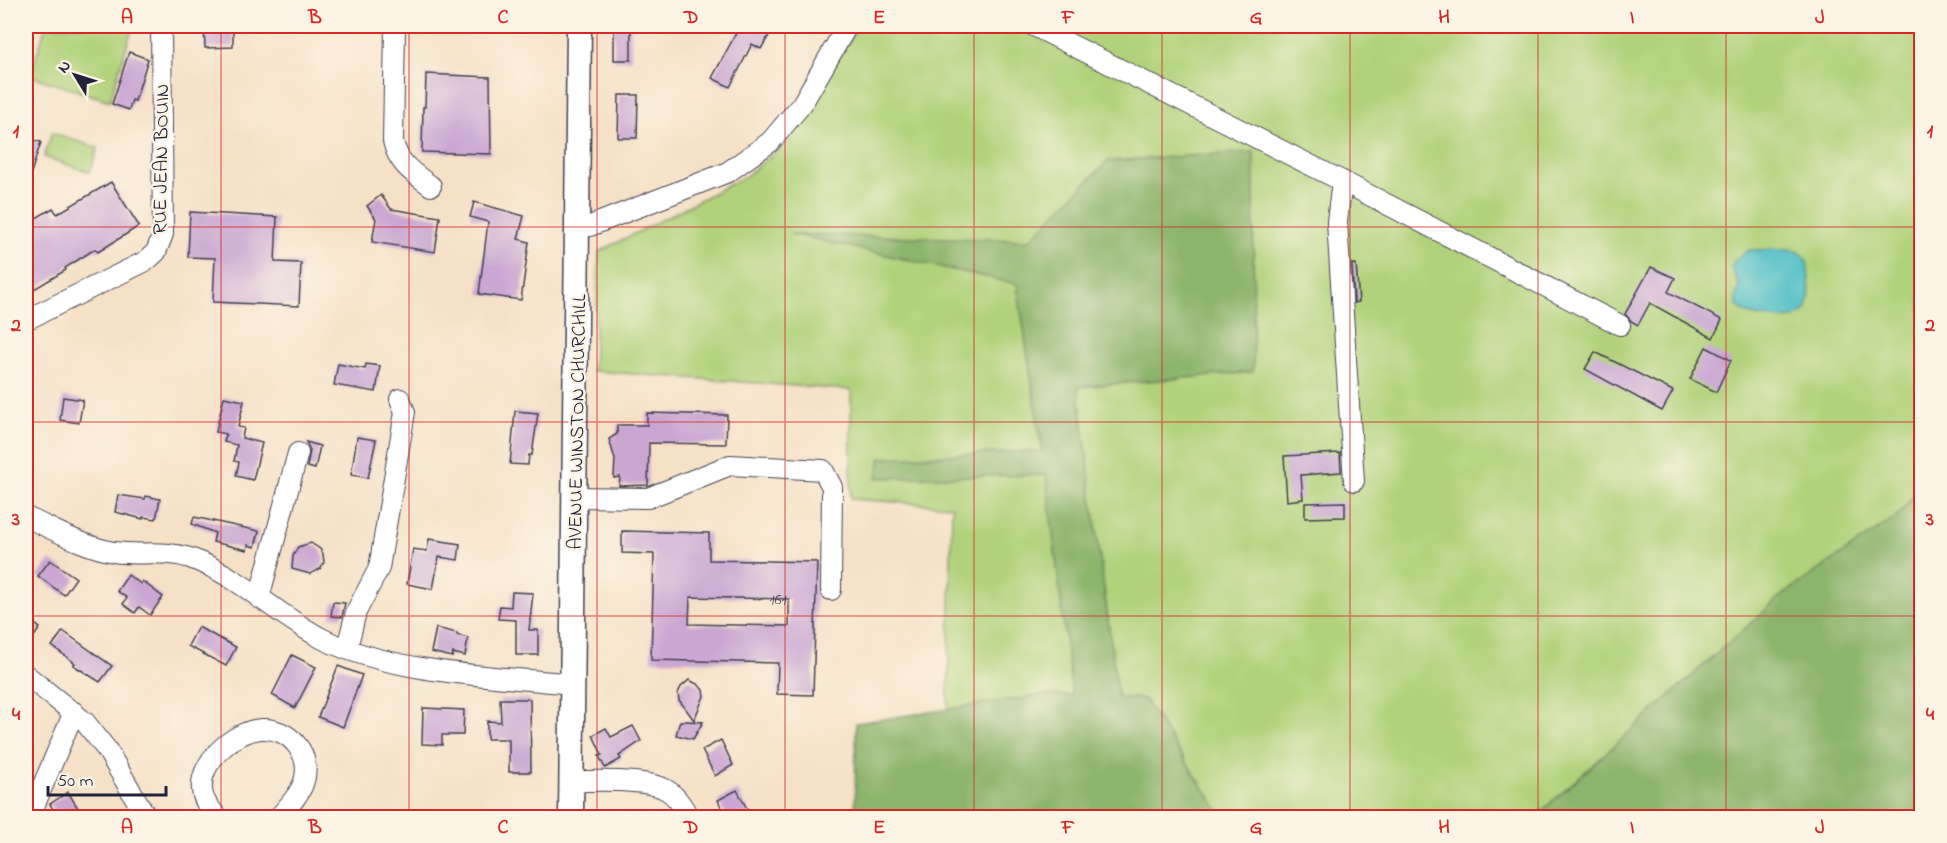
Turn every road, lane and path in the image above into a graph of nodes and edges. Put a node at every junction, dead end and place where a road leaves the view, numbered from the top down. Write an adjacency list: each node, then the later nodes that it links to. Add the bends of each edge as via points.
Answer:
1 (161, 26): 9 (street, RUE JEAN BOUIN, via 163,234 156,252 146,261)
2 (395, 26): 7 (street, via 393,141 403,165)
3 (579, 26): 8 (main road, AVENUE WINSTON CHURCHILL)
4 (847, 26): 8 (street, via 802,104 770,142 728,172 590,226)
5 (1034, 26): 6 (street)
6 (1342, 181): 10 (street); 13 (street, via 1337,222)
7 (431, 186)
8 (578, 226): 14 (main road, AVENUE WINSTON CHURCHILL)
9 (26, 320)
10 (1620, 325)
11 (400, 399): 18 (street, via 405,412 380,568 356,612)
12 (298, 453): 17 (street)
13 (1354, 481)
14 (575, 497): 16 (street, via 648,498 730,465 824,470 832,487); 20 (main road, AVENUE WINSTON CHURCHILL)
15 (26, 517): 17 (street, via 98,548 194,559)
16 (831, 590)
17 (259, 598): 18 (street, via 324,639)
18 (347, 648): 20 (street, via 416,667)
19 (26, 675): 21 (street)
20 (573, 684): 22 (main road, AVENUE WINSTON CHURCHILL)
21 (74, 712): 23 (street); 24 (street, via 106,750)
22 (572, 782): 27 (main road, AVENUE WINSTON CHURCHILL); 28 (street, via 655,785 668,790)
23 (29, 818)
24 (147, 818)
25 (218, 818): 26 (street, via 205,801 205,772 222,748 238,736 261,729 288,736 304,754 303,784)
26 (278, 818)
27 (571, 818)
28 (689, 818)

